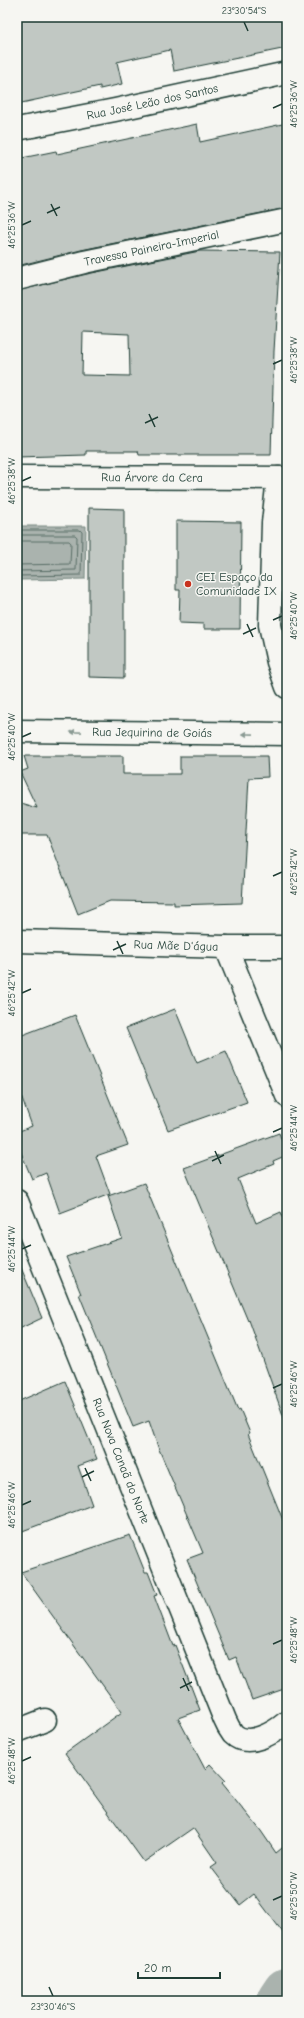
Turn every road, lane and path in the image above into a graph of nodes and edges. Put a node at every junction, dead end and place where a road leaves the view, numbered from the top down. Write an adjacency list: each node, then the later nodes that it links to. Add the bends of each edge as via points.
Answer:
1 (287, 73): 2 (street, Rua José Leão dos Santos)
2 (17, 129)
3 (287, 220): 4 (street, Travessa Paineira-Imperial, via 84,262)
4 (17, 279)
5 (17, 477): 6 (street, Rua Árvore da Cera)
6 (282, 478): 7 (street, via 273,523 270,625 278,662)
7 (287, 687)
8 (17, 731): 9 (street, Rua Jequirina de Goiás, one-way to 8)
9 (287, 734)
10 (17, 941): 11 (street, Rua Mãe D'água)
11 (226, 947): 12 (street, Rua Mãe D'água); 13 (street)
12 (287, 947)
13 (287, 1096)
14 (17, 1201): 16 (street, Rua Nova Canaã do Norte, via 225,1720 234,1735 246,1739 259,1738 278,1730)
15 (45, 1720): 17 (street)
16 (287, 1722)
17 (17, 1731)

